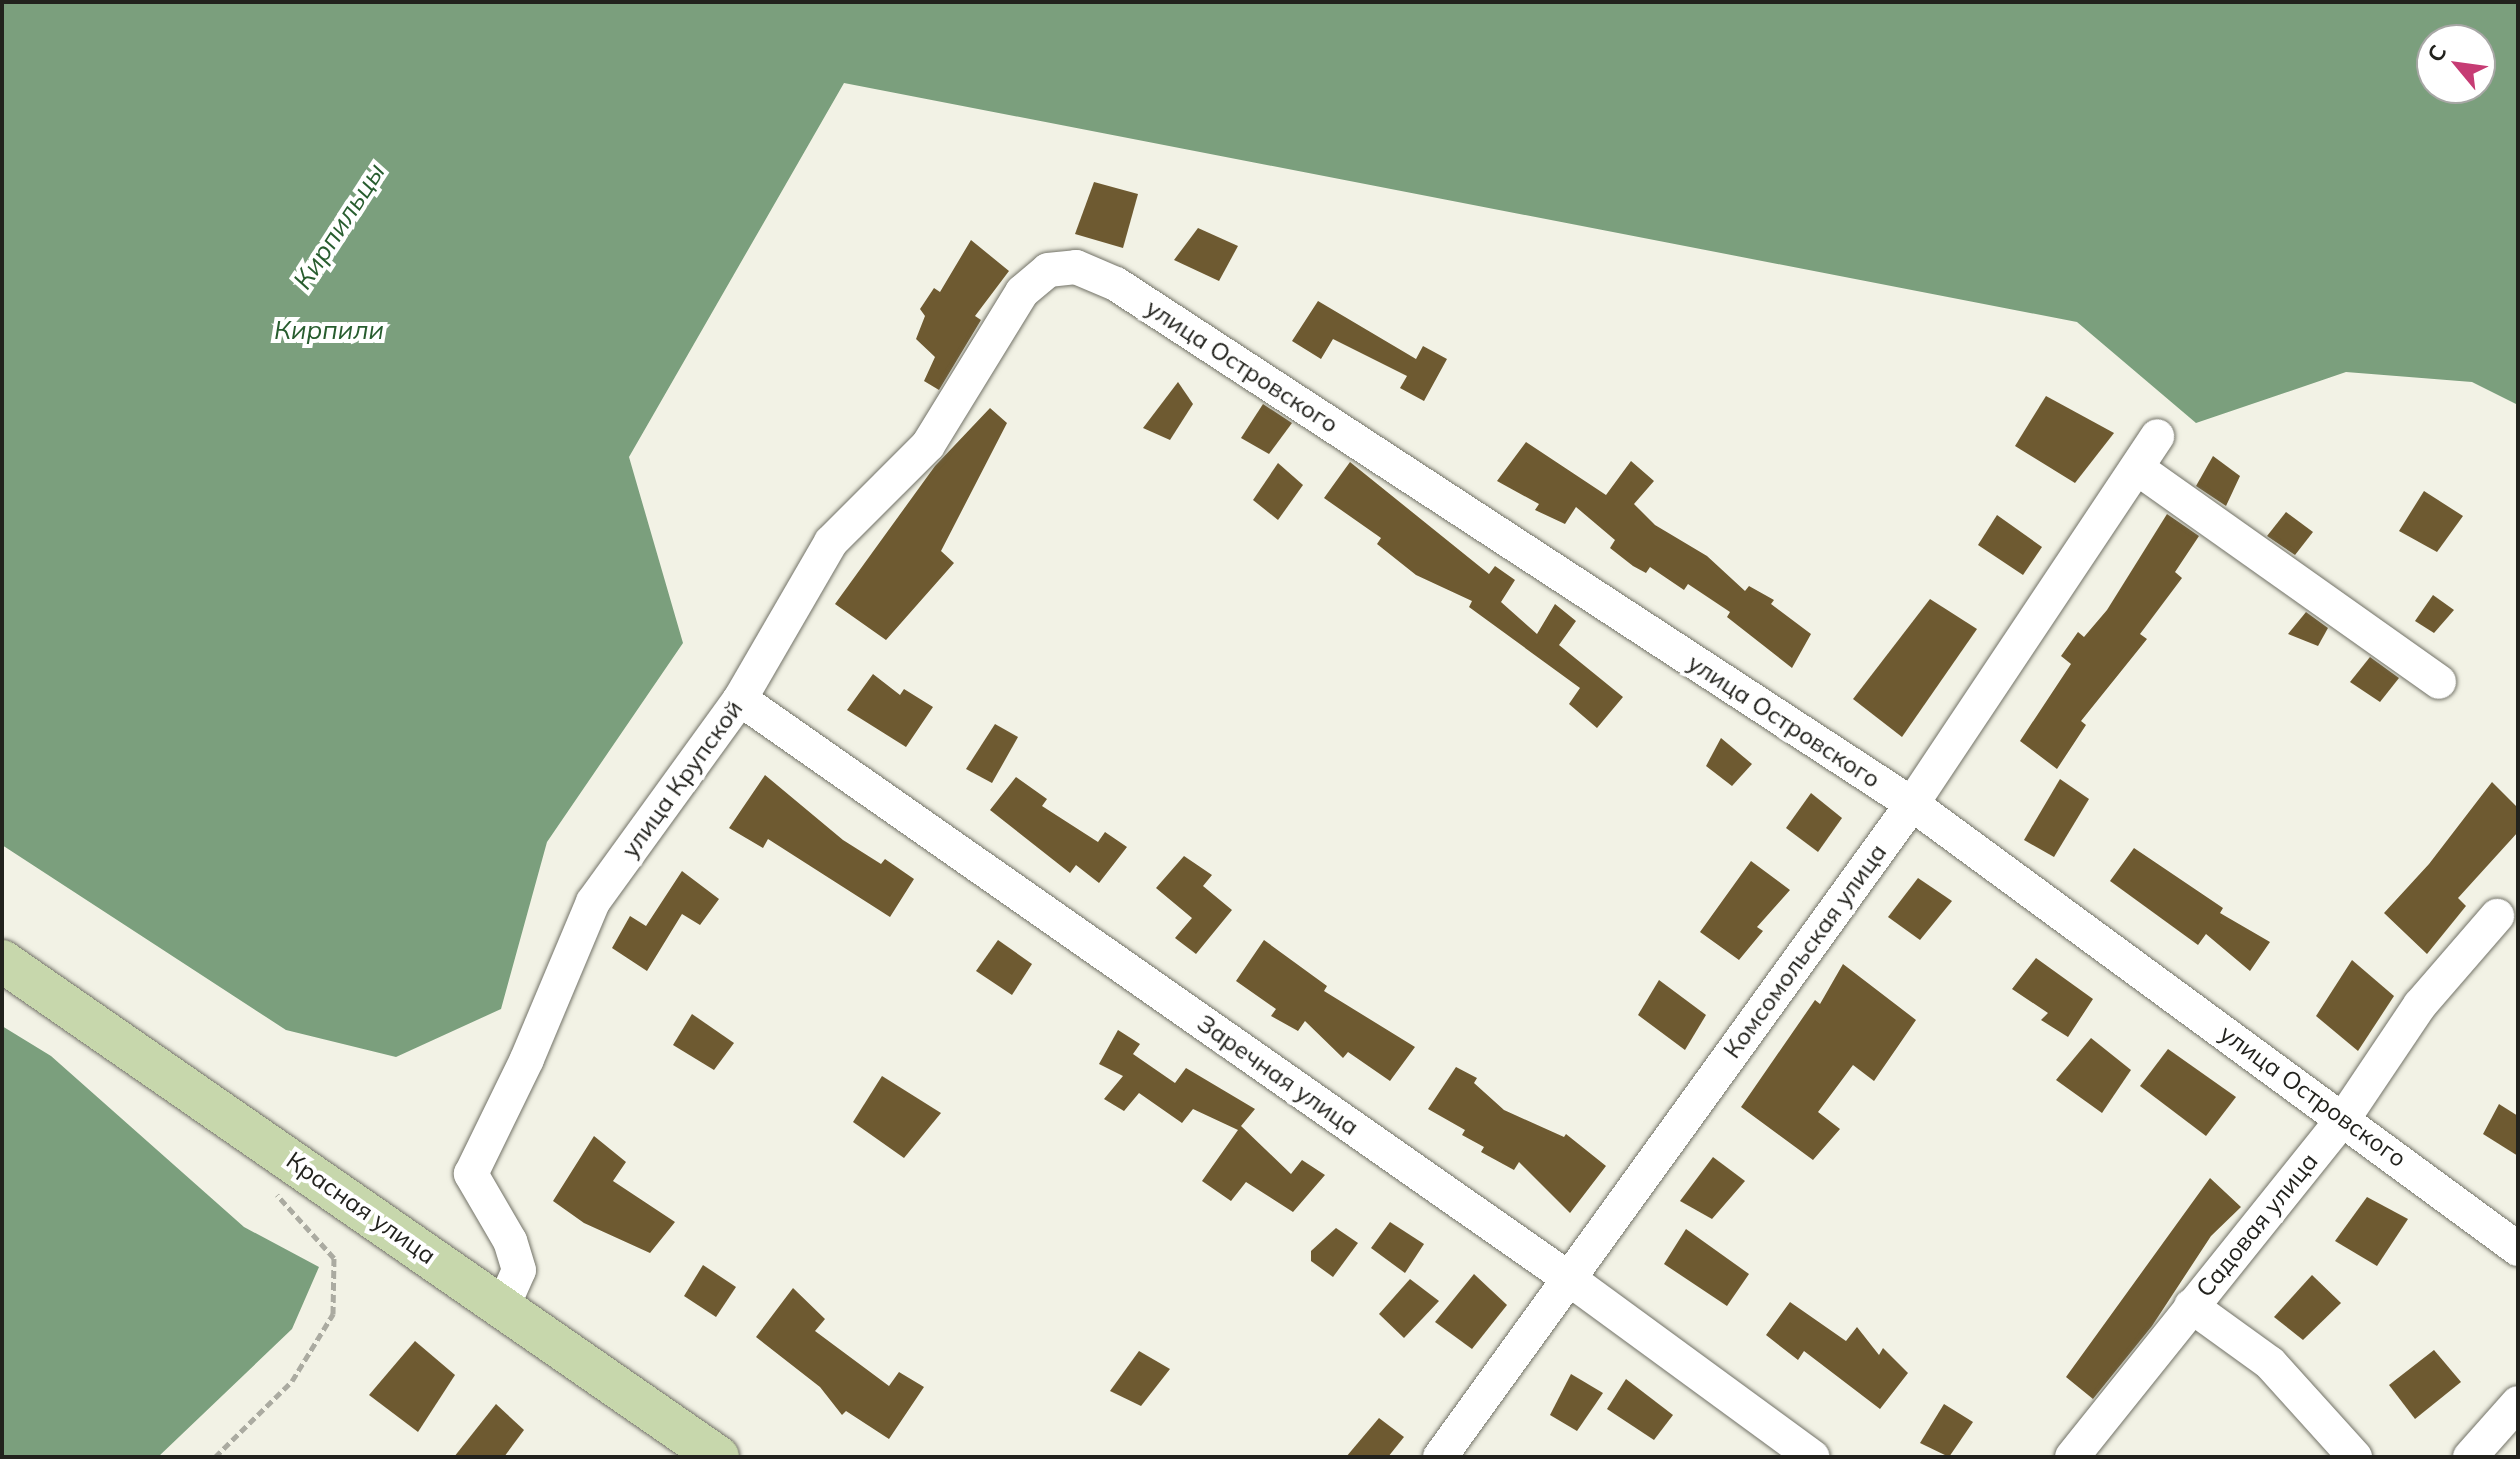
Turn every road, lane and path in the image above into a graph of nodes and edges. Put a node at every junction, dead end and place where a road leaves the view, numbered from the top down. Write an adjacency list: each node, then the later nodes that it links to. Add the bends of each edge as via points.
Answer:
1 (1022, 292): 5 (street, улица Крупской, via 928,445 831,542); 6 (street, улица Островского, via 1048,270 1062,268 1076,267 1116,284)
2 (2157, 436): 3 (street, Комсомольская улица)
3 (2137, 468): 4 (street); 6 (street, Комсомольская улица)
4 (2439, 682)
5 (740, 699): 12 (street, Заречная улица); 13 (street, улица Крупской, via 593,902 527,1059 478,1154 471,1174 510,1241 519,1270)
6 (1912, 804): 9 (street, улица Островского); 12 (street, Комсомольская улица)
7 (2497, 916): 9 (street, Садовая улица, via 2420,1005)
8 (2, 961): 13 (main road, Красная улица)
9 (2344, 1118): 11 (street, улица Островского); 14 (street, Садовая улица)
10 (275, 1193): 16 (path, via 334,1258 333,1314 292,1381)
11 (2518, 1249)
12 (1568, 1278): 18 (street, Комсомольская улица); 19 (street, Заречная улица)
13 (503, 1306): 17 (main road, Красная улица)
14 (2191, 1306): 20 (street, Садовая улица); 21 (street, via 2270,1363)
15 (2518, 1403): 22 (street)
16 (215, 1457)
17 (718, 1457)
18 (1440, 1457)
19 (1813, 1457)
20 (2072, 1457)
21 (2355, 1457)
22 (2470, 1457)

